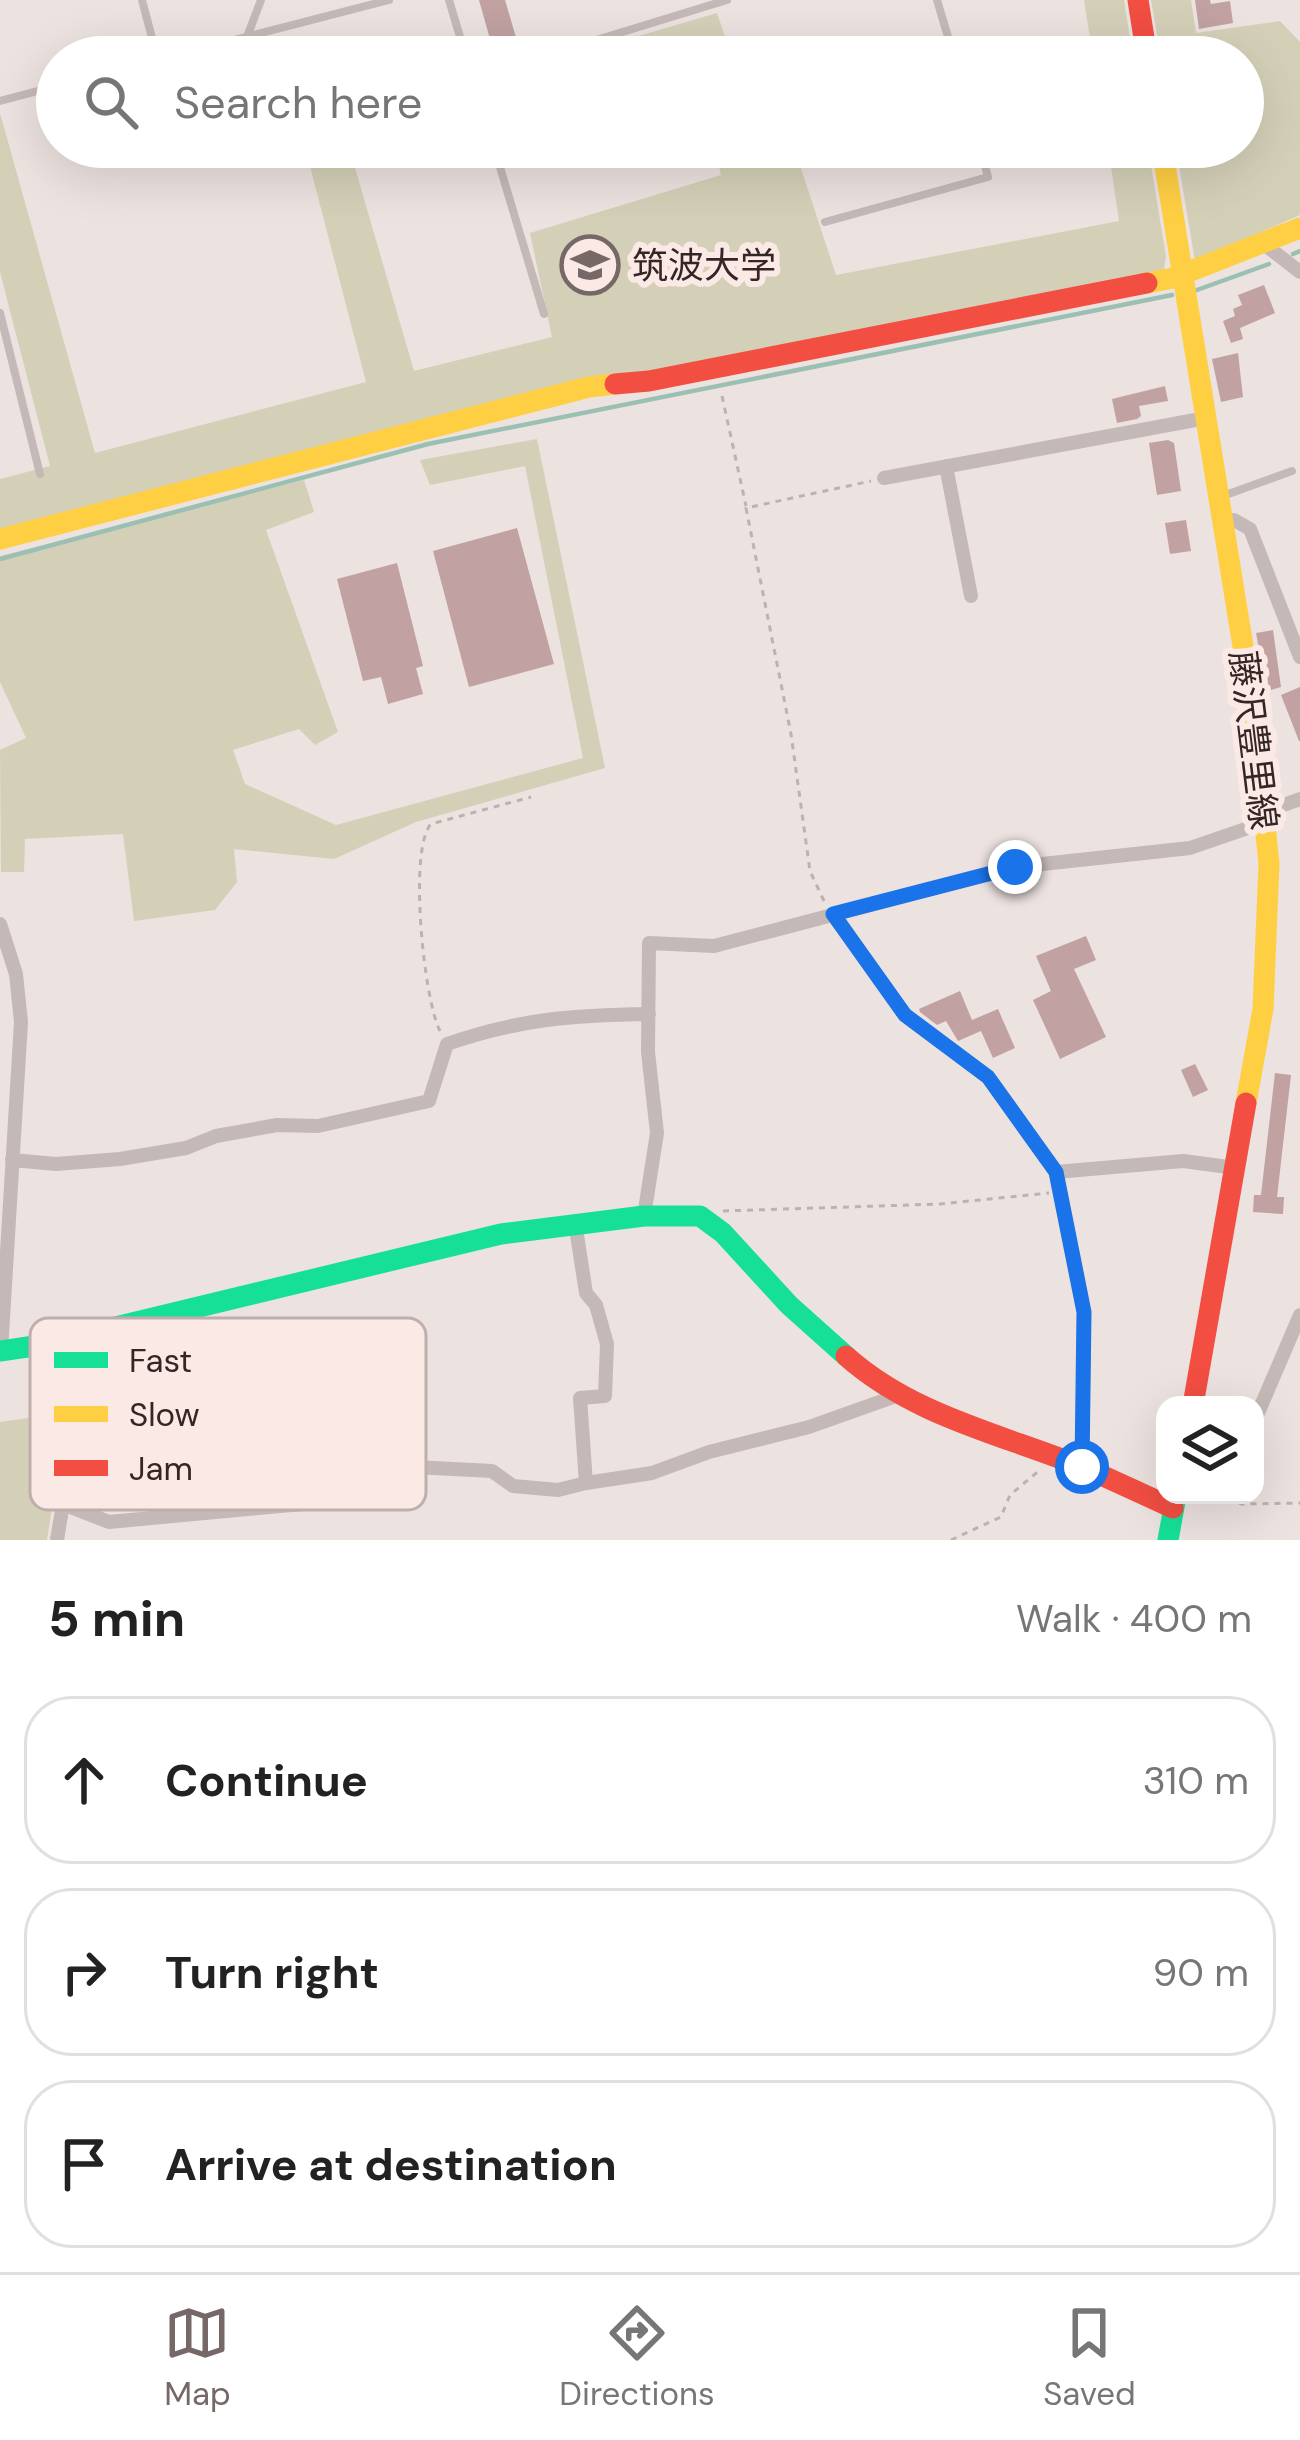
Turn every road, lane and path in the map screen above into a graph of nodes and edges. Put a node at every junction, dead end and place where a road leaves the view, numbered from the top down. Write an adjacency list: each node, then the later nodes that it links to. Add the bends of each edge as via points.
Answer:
1 (142, 0): 9 (lane)
2 (261, 0): 10 (lane)
3 (389, 0): 11 (lane)
4 (449, 0): 12 (lane)
5 (727, 0): 8 (lane)
6 (937, 0): 14 (lane)
7 (1138, 0): 15 (street)
8 (713, 2): 13 (lane)
9 (152, 36)
10 (247, 36)
11 (251, 36)
12 (460, 36)
13 (607, 36)
14 (948, 36)
15 (1144, 36)
16 (36, 92): 17 (lane)
17 (0, 101)
18 (500, 168): 27 (lane)
19 (986, 168): 21 (lane, via 988,177)
20 (1165, 168): 25 (street, 藤沢豊里線)
21 (825, 222)
22 (1300, 228): 23 (street)
23 (1264, 244): 24 (street); 25 (street)
24 (1300, 272)
25 (1182, 275): 29 (street, 藤沢豊里線); 37 (street, via 589,387)
26 (0, 313): 32 (lane)
27 (544, 314)
28 (722, 396): 35 (path)
29 (1206, 418): 30 (street); 34 (street, 藤沢豊里線)
30 (946, 466): 33 (street); 38 (street)
31 (1292, 471): 34 (lane)
32 (40, 475)
33 (884, 478): 35 (path)
34 (1219, 497): 36 (street, 藤沢豊里線)
35 (746, 508): 43 (path, via 810,871)
36 (1222, 523): 39 (street, via 1250,530); 42 (street, 藤沢豊里線)
37 (0, 539)
38 (971, 596)
39 (1300, 657)
40 (531, 797): 46 (path, via 425,831 429,1004)
41 (1300, 799): 42 (street)
42 (1267, 818): 43 (street, via 1190,848 1015,867); 48 (street, 藤沢豊里線, via 1263,1010)
43 (833, 914): 45 (street, via 714,946 649,943); 49 (street, via 905,1015 988,1077)
44 (0, 924): 47 (street, via 21,1022)
45 (649, 1014): 46 (street, via 544,1018); 51 (street, via 657,1133)
46 (446, 1044): 47 (street, via 430,1101 120,1160)
47 (12, 1160): 57 (street)
48 (1236, 1168): 49 (street, via 1183,1161); 59 (street, 藤沢豊里線)
49 (1056, 1172): 50 (street)
50 (1060, 1192): 53 (path, via 718,1211); 62 (street, via 1084,1312)
51 (644, 1216): 52 (street); 53 (street)
52 (575, 1222): 55 (street); 64 (street, via 586,1293 607,1344 605,1396 580,1398)
53 (708, 1222): 58 (street, via 788,1305)
54 (1300, 1315): 60 (street)
55 (153, 1318)
56 (30, 1347): 57 (street)
57 (0, 1351)
58 (899, 1395): 61 (street); 64 (street, via 652,1473)
59 (1194, 1396)
60 (1264, 1399)
61 (1058, 1459): 62 (street); 73 (path, via 1010,1495 1001,1517)
62 (1082, 1467): 65 (street)
63 (426, 1468): 64 (street, via 492,1471 513,1486)
64 (586, 1483)
65 (1156, 1495)
66 (1300, 1503): 68 (path)
67 (1174, 1504): 74 (street)
68 (1264, 1504)
69 (61, 1510): 72 (street)
70 (78, 1510): 71 (street, via 109,1522)
71 (224, 1510)
72 (57, 1540)
73 (951, 1540)
74 (1168, 1540)

